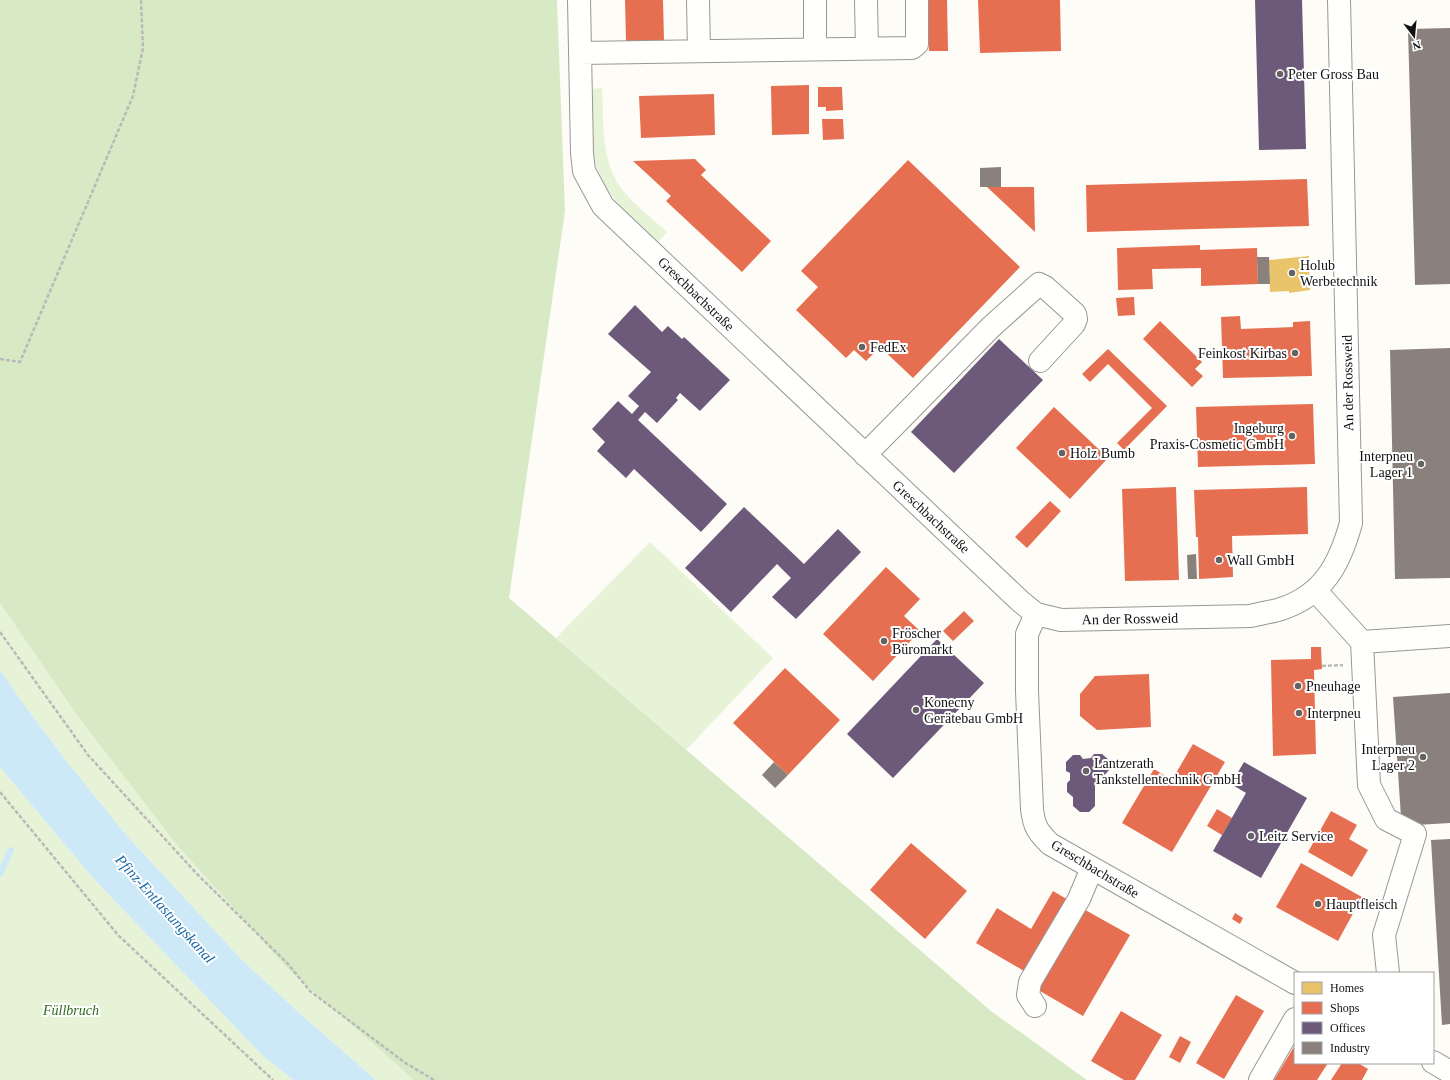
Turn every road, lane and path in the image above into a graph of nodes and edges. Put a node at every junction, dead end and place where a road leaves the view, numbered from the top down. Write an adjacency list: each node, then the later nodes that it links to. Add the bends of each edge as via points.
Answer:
1 (141, 0): 12 (path, via 143,48 132,96 20,362)
2 (579, 0): 11 (street, Greschbachstraße)
3 (698, 0): 10 (street)
4 (815, 0): 9 (street)
5 (866, 0): 8 (street)
6 (917, 0): 8 (street, via 915,46)
7 (1339, 0): 15 (street, An der Rossweid, via 1351,523 1344,550 1328,576)
8 (867, 48): 9 (street)
9 (815, 49): 10 (street)
10 (699, 50): 11 (street)
11 (580, 53): 14 (street, Greschbachstraße, via 584,171 603,206)
12 (0, 360)
13 (1040, 361): 14 (street, via 1076,319 1075,314 1039,284 991,327)
14 (865, 455): 16 (street, Greschbachstraße)
15 (1315, 590): 16 (street, An der Rossweid, via 1282,609 1252,616 1061,620); 19 (street)
16 (1036, 614): 23 (street, Greschbachstraße, via 1026,634 1034,822 1039,833 1050,844)
17 (0, 632): 31 (path, via 88,755 197,874 288,964 310,990 404,1062)
18 (1450, 636): 19 (street)
19 (1362, 642): 24 (street, via 1370,785 1386,819 1415,834 1384,935)
20 (1322, 666): 21 (path)
21 (1330, 666)
22 (0, 792): 30 (path, via 118,935)
23 (1092, 868): 25 (street, Greschbachstraße); 26 (street, via 1079,899 1030,982 1028,995)
24 (1388, 972)
25 (1294, 983)
26 (1035, 1006)
27 (1294, 1021): 32 (street)
28 (1434, 1063): 29 (street)
29 (1450, 1072)
30 (273, 1080)
31 (434, 1080)
32 (1260, 1080)

